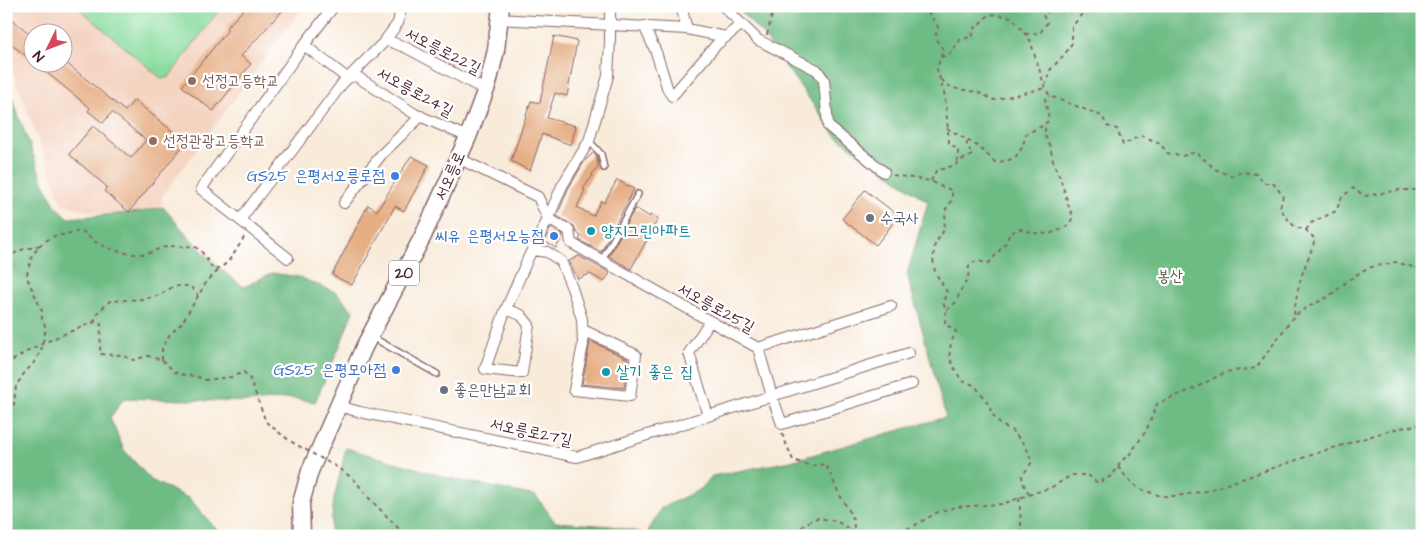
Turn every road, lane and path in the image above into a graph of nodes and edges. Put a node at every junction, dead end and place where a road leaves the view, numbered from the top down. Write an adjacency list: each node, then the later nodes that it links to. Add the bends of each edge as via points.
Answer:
1 (334, 6): 19 (street)
2 (398, 6): 17 (street, 서오릉로22길, via 398,23)
3 (610, 6): 12 (street)
4 (681, 6): 14 (street)
5 (723, 6): 11 (street)
6 (777, 6): 18 (path)
7 (922, 6): 20 (path, via 938,26 934,38 943,50)
8 (1085, 6): 9 (path)
9 (1084, 11): 15 (path, via 1077,8 1069,12 1051,9 1043,15 1047,23 1040,33); 23 (path, via 1072,27 1069,49 1050,70)
10 (500, 13): 12 (street); 24 (main road, 서오릉로 / 20, via 496,50)
11 (742, 24): 16 (street); 18 (street)
12 (609, 25): 13 (street); 31 (street, via 608,76)
13 (644, 26): 14 (street); 16 (street, via 672,96)
14 (688, 29): 16 (street)
15 (1024, 34): 20 (path, via 1012,17 990,14 972,31 973,36 960,40 949,55); 23 (path, via 1030,40)
16 (726, 37)
17 (386, 40): 21 (street, 서오릉로22길); 24 (street, 서오릉로22길)
18 (766, 44): 35 (street, via 817,70 824,80 828,126)
19 (304, 46): 21 (street, 서오릉로24길); 41 (street, via 201,189)
20 (941, 56): 22 (path, via 937,70)
21 (347, 78): 26 (street, 서오릉로24길, via 356,76); 41 (street)
22 (941, 80): 23 (path, via 952,88 977,92 994,100); 28 (path)
23 (1045, 88): 25 (path)
24 (485, 90): 29 (main road, 서오릉로 / 20)
25 (1050, 96): 27 (path, via 1045,99 1048,120); 43 (path, via 1102,116 1107,126 1117,129 1123,146 1142,136 1160,143 1167,153 1182,156 1196,152 1215,169 1231,176 1242,172 1257,174 1264,183 1274,184 1283,196 1280,208 1286,217 1295,227)
26 (421, 116): 29 (street, 서오릉로24길); 39 (street, via 381,155)
27 (1045, 124): 30 (path, via 1026,134 1022,150 1006,162 995,162); 54 (path, via 1045,136 1073,216 1070,224 1049,234 1020,229 1010,233 989,263 976,261 969,265 968,279 956,302)
28 (947, 128): 30 (path); 33 (path, via 949,143 958,150)
29 (468, 137): 32 (main road, 서오릉로 / 20)
30 (967, 139): 33 (path, via 967,146 974,155)
31 (589, 141): 34 (lane, via 601,154); 40 (street, via 562,186)
32 (458, 158): 40 (street, via 538,197); 59 (main road, 서오릉로 / 20, via 423,236)
33 (958, 161): 36 (path, via 956,165 936,171)
34 (604, 168)
35 (884, 172): 36 (path)
36 (931, 181): 54 (path, via 952,190 944,230 935,244 933,259 935,272 947,292 943,302)
37 (1422, 190): 43 (path, via 1365,196 1353,188 1342,197 1336,211 1312,223)
38 (638, 194): 48 (lane)
39 (344, 204)
40 (548, 219): 45 (street); 48 (street, 서오릉로25길, via 569,230 571,243)
41 (240, 220): 42 (street)
42 (250, 228): 47 (street); 50 (path)
43 (1306, 230): 55 (path, via 1315,239 1303,270)
44 (40, 245): 46 (path, via 13,254); 50 (path, via 56,235 78,230 109,249 129,253 143,254 160,248 193,246 204,255 210,267 215,270); 60 (path, via 32,256 27,274 46,328)
45 (532, 250): 53 (street); 58 (street, via 547,252 561,261 580,311)
46 (6, 251)
47 (288, 258)
48 (602, 260): 56 (street, 서오릉로25길)
49 (1422, 266): 55 (path, via 1416,268 1396,262 1367,268 1328,297)
50 (221, 268): 51 (path)
51 (198, 295): 57 (path, via 190,286 174,286 160,295 144,299 110,301 98,312); 63 (path, via 162,348)
52 (890, 306): 61 (street, 서오릉로25길)
53 (506, 308): 53 (street, via 485,369 522,372 529,325 521,315)
54 (946, 311): 74 (path, via 945,324 956,331 948,352 950,361 962,381 974,385 985,398 1001,425 1011,430 1026,446 1032,462 1022,476)
55 (1294, 316): 73 (path, via 1256,368 1226,372 1157,404 1146,431)
56 (710, 321): 61 (street, 서오릉로25길); 70 (street, via 690,353)
57 (94, 322): 60 (path); 63 (path, via 101,324 100,354 133,360 148,356)
58 (583, 330): 58 (street, via 584,345 574,390 630,396 636,355)
59 (370, 336): 65 (lane); 68 (main road, 서오릉로 / 20)
60 (43, 344): 64 (path); 69 (path, via 34,364 16,386 14,404)
61 (758, 348): 67 (street)
62 (909, 353): 67 (street, 서오릉로27길)
63 (162, 360): 78 (path, bridge, via 175,372 205,380 244,372 250,379 266,422 290,441 354,479)
64 (6, 365)
65 (437, 374)
66 (912, 384): 71 (street)
67 (772, 396): 70 (street, 서오릉로27길); 71 (street)
68 (338, 406): 70 (street, 서오릉로27길, via 577,457); 77 (main road, 서오릉로 / 20, via 310,471 301,503)
69 (6, 410)
70 (708, 416)
71 (782, 424): 76 (path, via 782,437 793,460 811,466 825,464 850,512 855,525)
72 (1422, 424): 73 (path, via 1391,430 1206,491 1176,496 1162,496 1143,490 1132,484)
73 (1118, 467): 74 (path, via 1113,475 1098,483 1088,474 1072,475 1052,487)
74 (1029, 494): 75 (path)
75 (1020, 498): 76 (path, via 1002,504 956,507 938,512 898,532); 80 (path)
76 (853, 531): 79 (path, via 836,521 818,518)
77 (302, 536)
78 (406, 536)
79 (788, 536)
80 (1020, 536)

